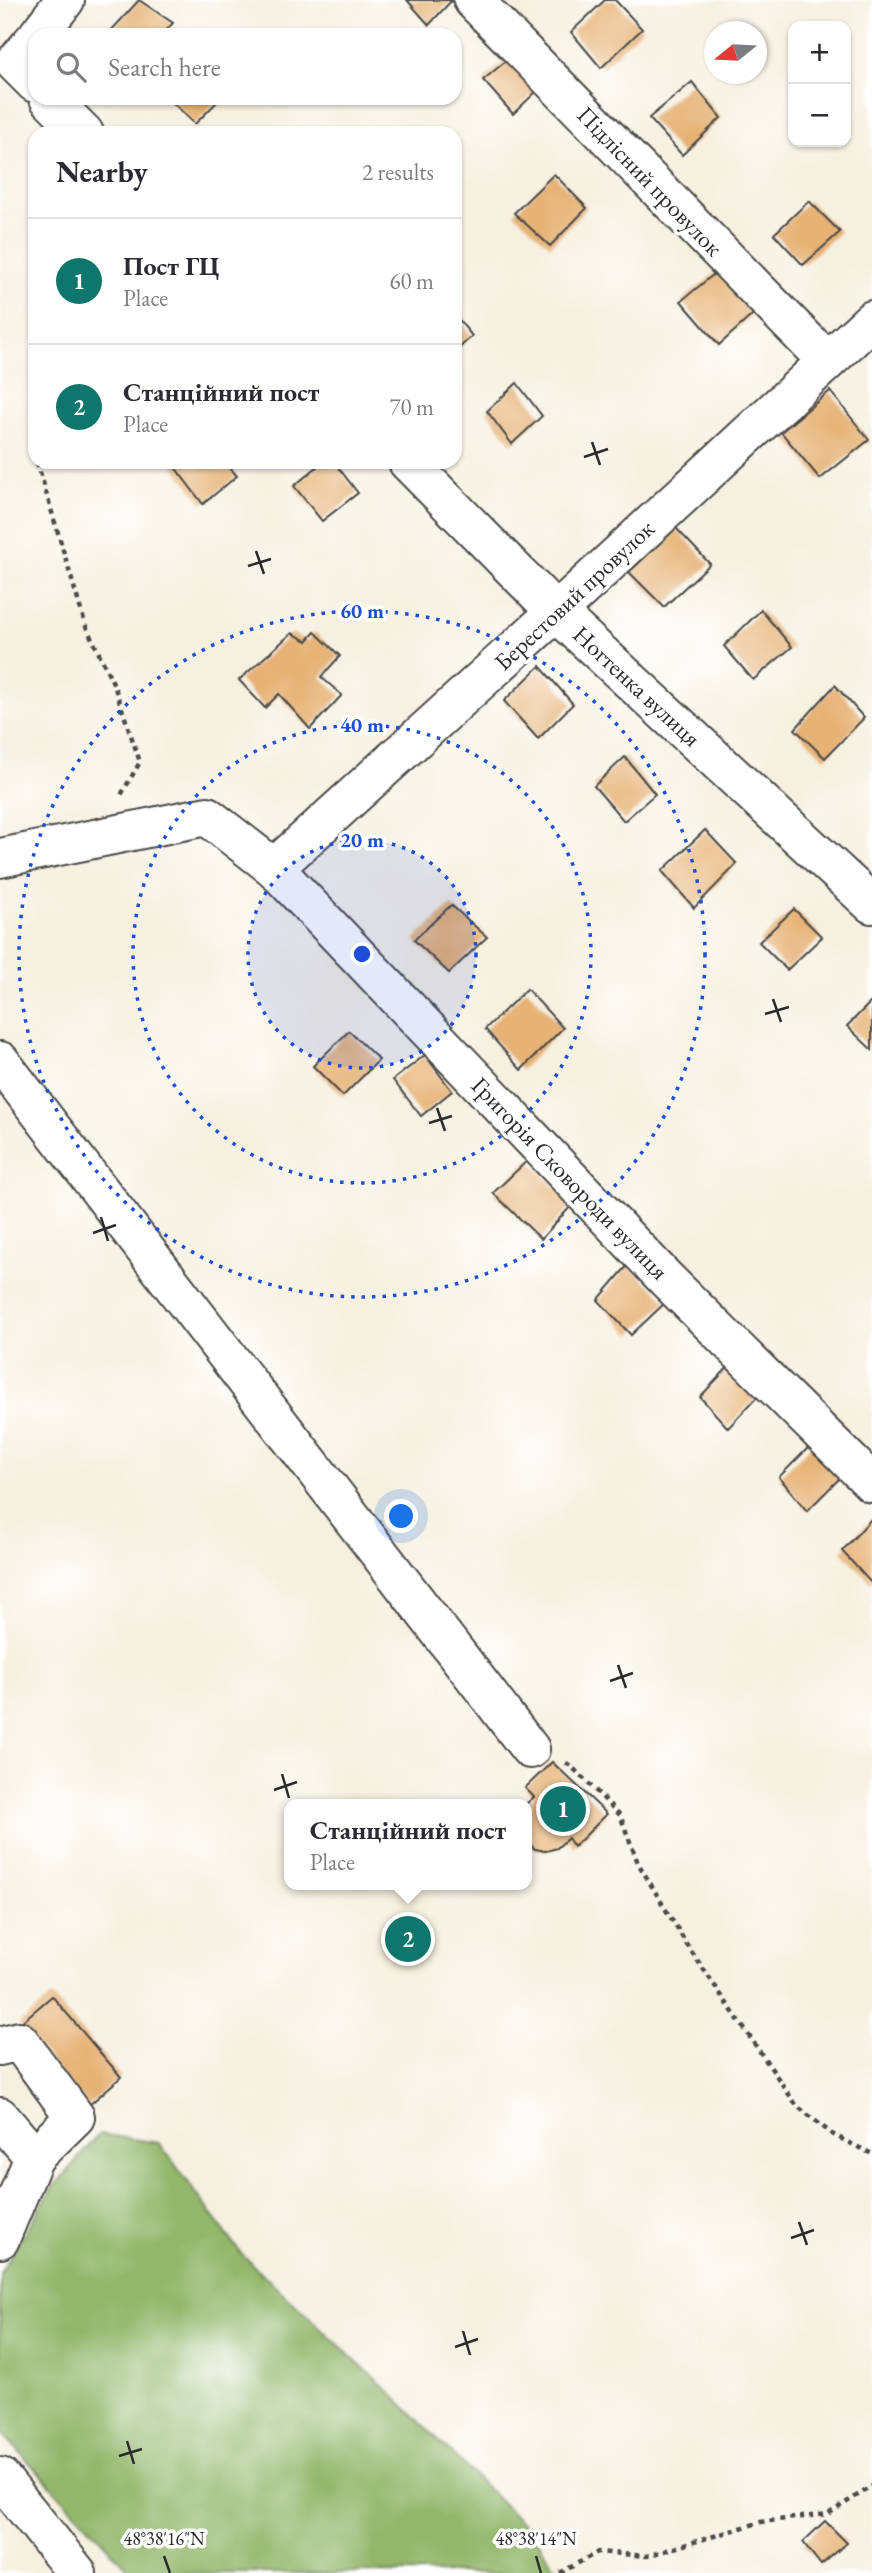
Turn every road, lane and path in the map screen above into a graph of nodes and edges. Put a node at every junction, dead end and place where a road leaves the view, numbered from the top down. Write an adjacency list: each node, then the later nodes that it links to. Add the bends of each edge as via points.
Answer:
1 (65, 0): 3 (street)
2 (473, 0): 7 (street, Підлісний провулок)
3 (48, 28)
4 (56, 105): 5 (street)
5 (77, 126)
6 (872, 320): 7 (street, Берестовий провулок)
7 (827, 361): 10 (street, Берестовий провулок)
8 (39, 469): 11 (path, via 85,624 114,685 140,762)
9 (415, 469): 10 (street, Ногтенка вулиця)
10 (556, 612): 13 (street, Берестовий провулок); 14 (street, Ногтенка вулиця)
11 (89, 840): 12 (street, Григорія Сковороди вулиця); 13 (street, Григорія Сковороди вулиця, via 208,816)
12 (0, 858)
13 (274, 868): 16 (street, Григорія Сковороди вулиця, via 666,1279)
14 (872, 904)
15 (0, 1061): 17 (street)
16 (872, 1483)
17 (530, 1749): 20 (path, via 571,1766 620,1815 638,1863 687,1945 797,2106 832,2134)
18 (0, 2046): 21 (street, via 19,2041 75,2117)
19 (0, 2116): 21 (street)
20 (872, 2154)
21 (34, 2157): 22 (street)
22 (0, 2239)
23 (0, 2477): 25 (street)
24 (872, 2486): 26 (path, via 828,2514 761,2522 647,2556 597,2552)
25 (77, 2573)
26 (560, 2573)

